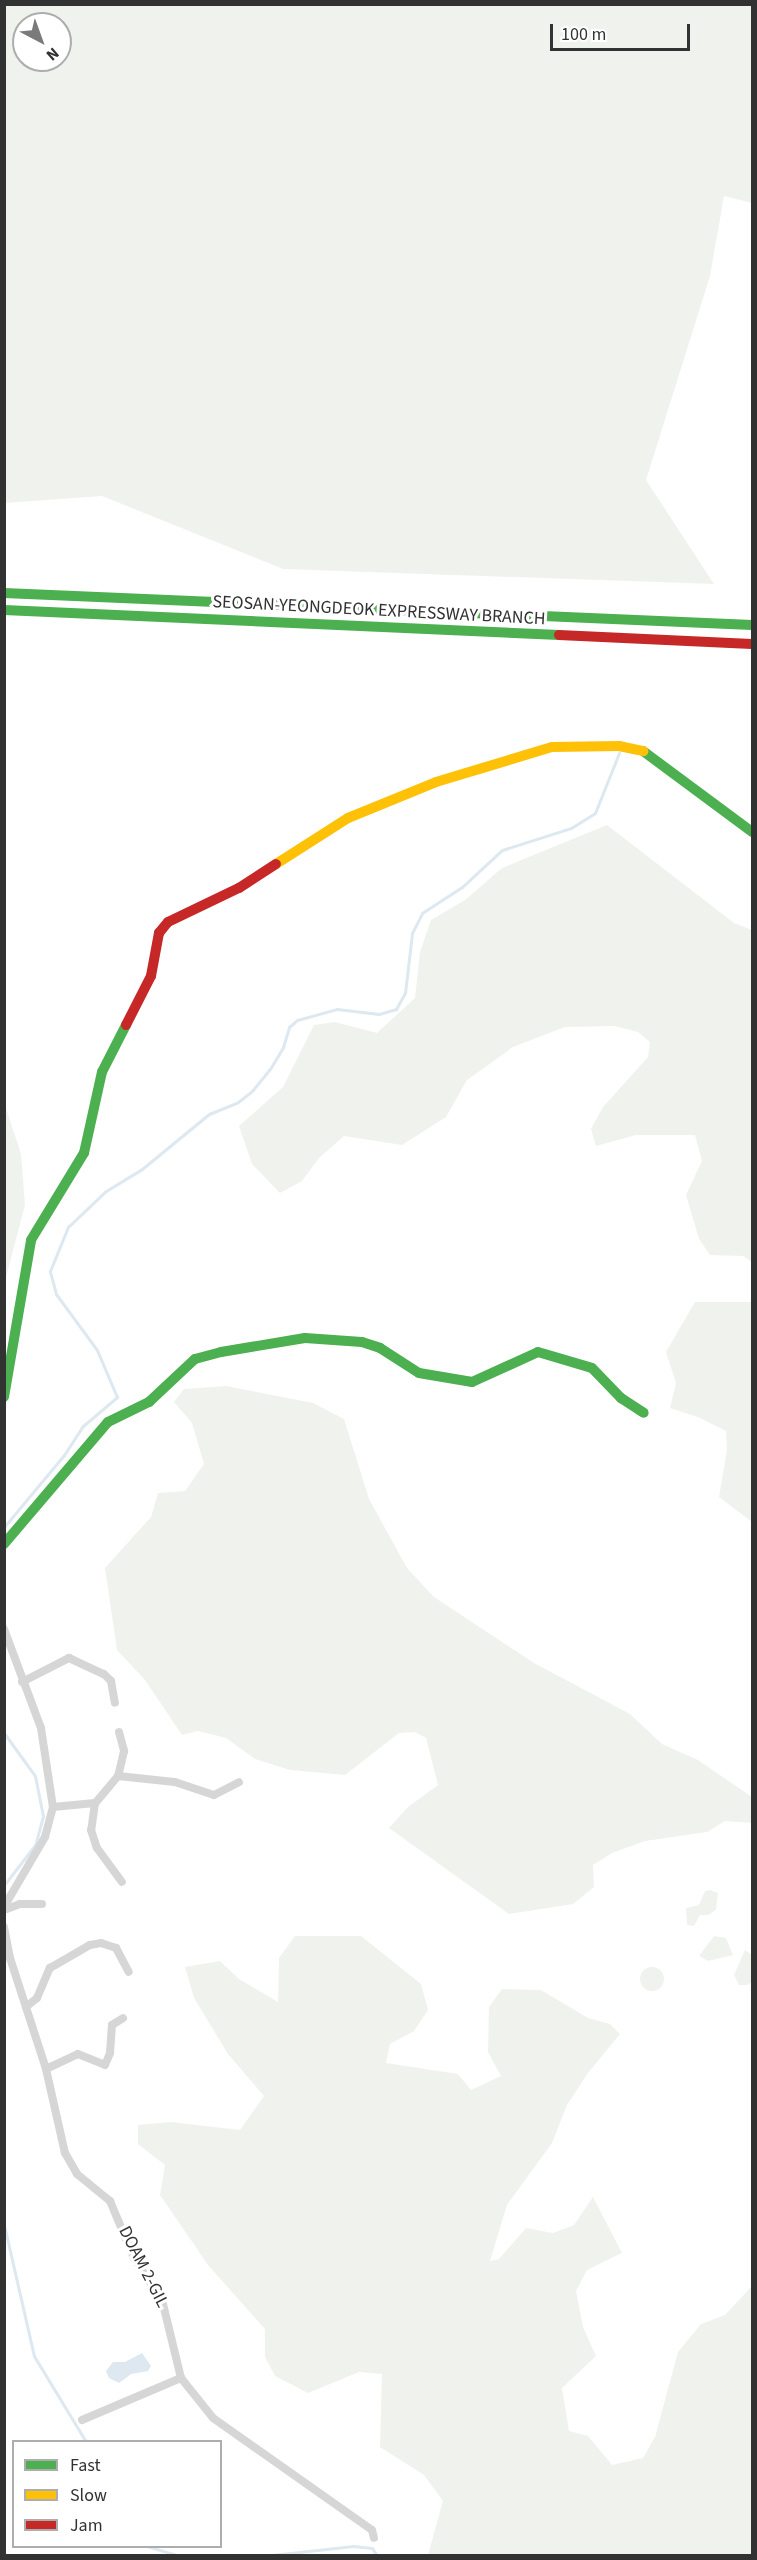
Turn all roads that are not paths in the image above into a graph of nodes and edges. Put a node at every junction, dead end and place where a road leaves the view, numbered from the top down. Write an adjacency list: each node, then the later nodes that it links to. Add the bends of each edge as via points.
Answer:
1 (4, 593): 3 (main road, SEOSAN-YEONGDEOK EXPRESSWAY BRANCH)
2 (4, 610): 4 (main road, SEOSAN-YEONGDEOK EXPRESSWAY BRANCH)
3 (753, 625)
4 (753, 644)
5 (753, 832): 6 (main road, via 641,750 619,746 552,747 436,782 348,818 239,888 168,922 159,933 151,976 102,1072 84,1153 31,1240)
6 (4, 1397)
7 (644, 1413): 8 (main road, via 632,1407 592,1368 538,1352 472,1382 419,1373 380,1348 345,1340 306,1338 221,1352 195,1359 164,1392 108,1422)
8 (4, 1544)
9 (4, 1629): 10 (street)
10 (22, 1682): 11 (street, via 69,1658 104,1674 111,1681); 16 (street, via 41,1728)
11 (115, 1703)
12 (119, 1732): 13 (street, via 124,1751)
13 (118, 1776): 14 (street, via 175,1782 214,1795); 15 (street)
14 (239, 1782)
15 (95, 1803): 16 (street); 17 (street, via 91,1830 94,1841)
16 (54, 1807): 19 (street, via 45,1837)
17 (122, 1882)
18 (42, 1904): 19 (street)
19 (4, 1909)
20 (4, 1926): 22 (street, DOAM 2-GIL)
21 (129, 1972): 22 (street, via 116,1948 101,1943 90,1945 50,1968 37,1998)
22 (26, 2007): 24 (street, DOAM 2-GIL)
23 (123, 2018): 24 (street, via 112,2025 105,2065 78,2054)
24 (46, 2069): 25 (street, DOAM 2-GIL, via 65,2153 77,2174 110,2201 134,2258 162,2301)
25 (182, 2378): 26 (street); 27 (street, DOAM 2-GIL, via 213,2418 372,2530)
26 (82, 2420)
27 (374, 2538)

